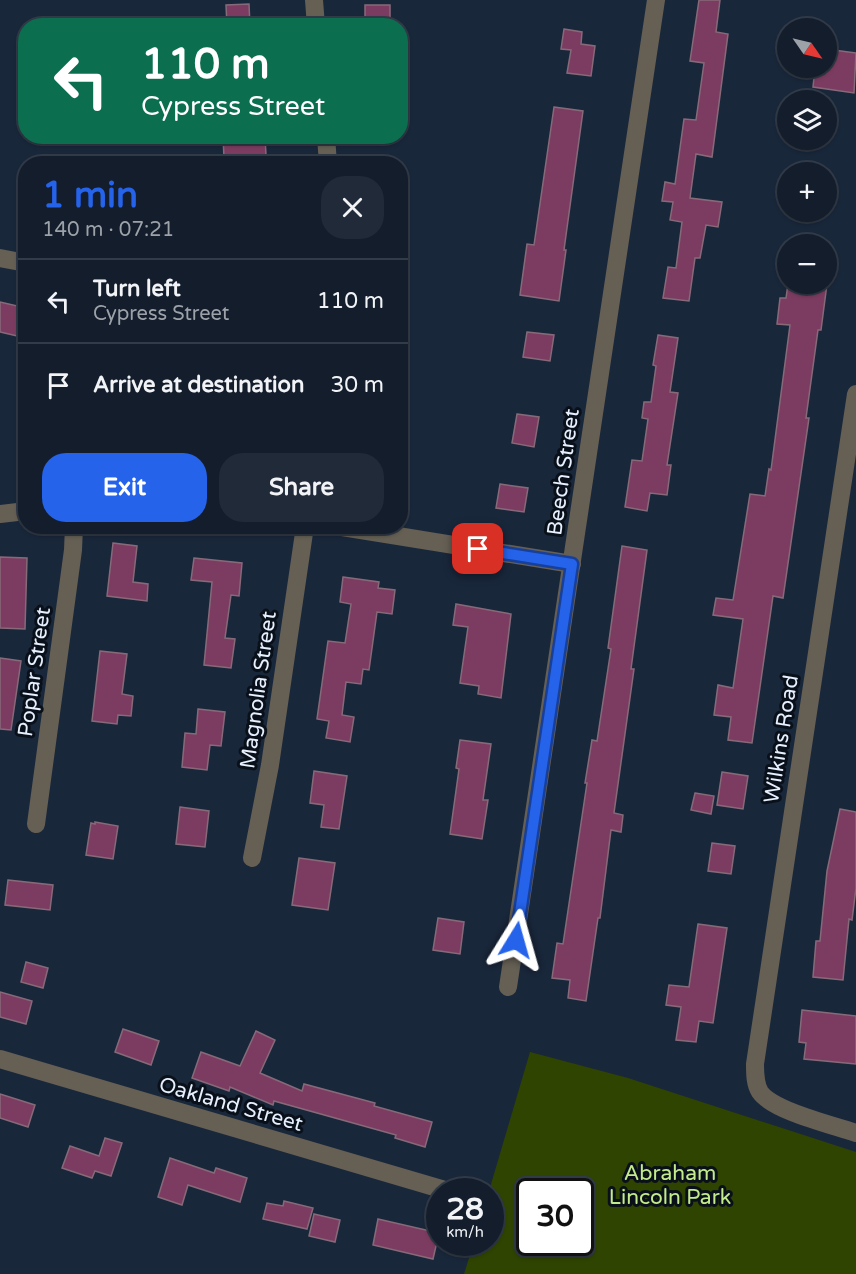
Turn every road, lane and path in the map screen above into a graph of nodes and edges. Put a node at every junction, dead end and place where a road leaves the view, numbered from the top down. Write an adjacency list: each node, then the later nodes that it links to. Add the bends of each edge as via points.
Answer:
1 (314, 0): 3 (street)
2 (656, 0): 12 (street, Beech Street)
3 (315, 18)
4 (0, 258): 5 (street)
5 (18, 261)
6 (856, 394): 17 (street, Wilkins Road, via 755,1074 758,1090 768,1101)
7 (18, 512): 8 (street)
8 (0, 514)
9 (74, 534): 13 (street, Poplar Street)
10 (304, 534): 14 (street, Magnolia Street, via 270,765)
11 (386, 534): 12 (street)
12 (572, 564): 15 (street, Beech Street)
13 (36, 824)
14 (252, 858)
15 (508, 987)
16 (0, 1059): 18 (street, Oakland Street)
17 (856, 1133)
18 (426, 1185)

